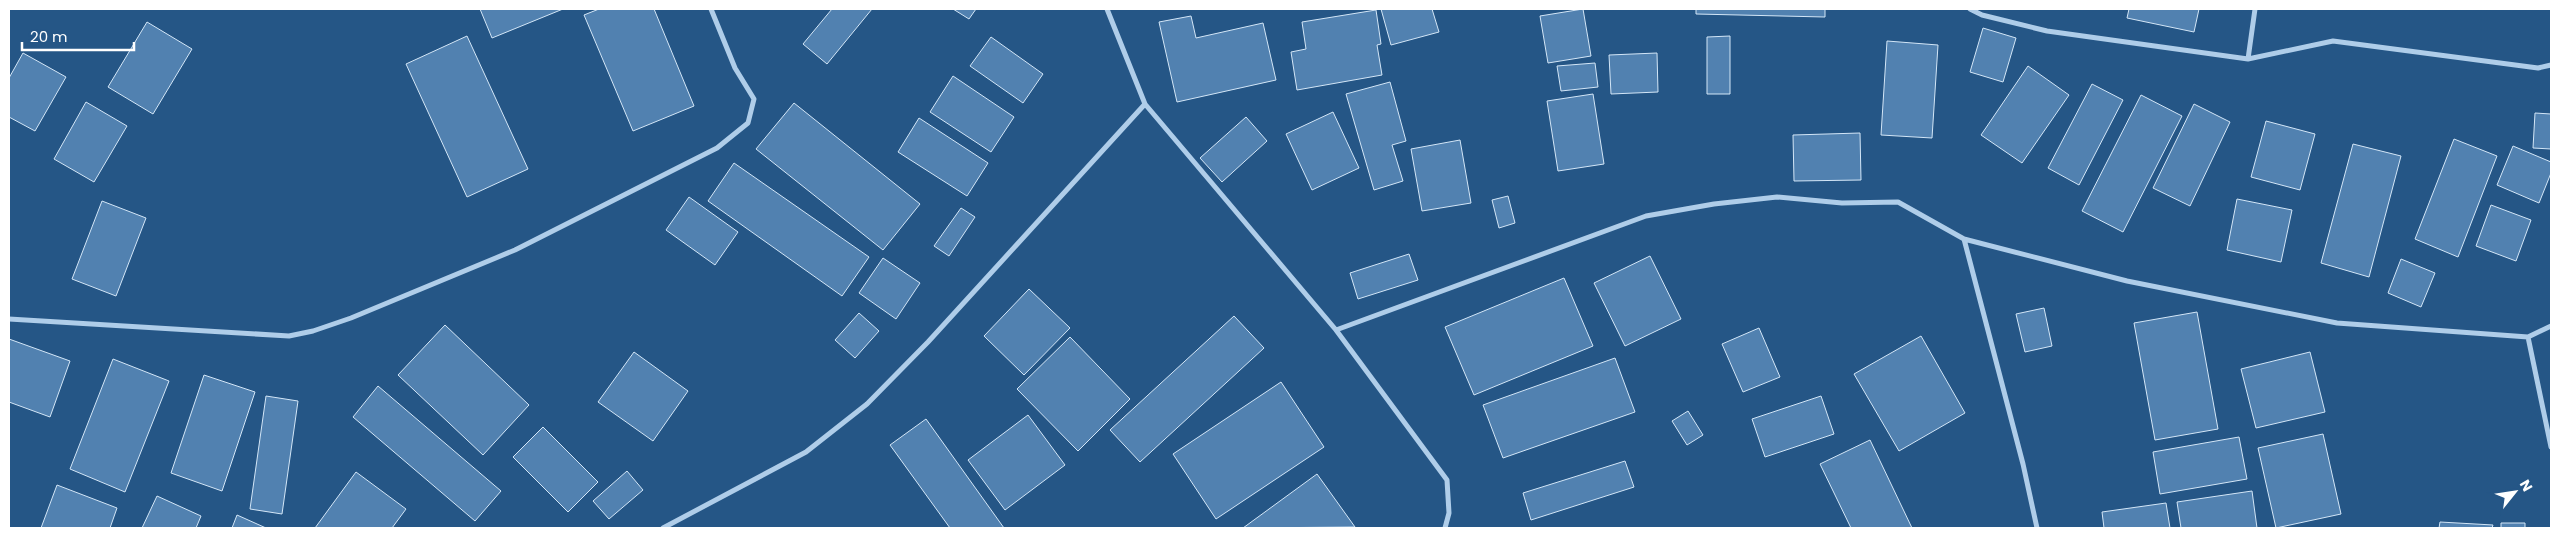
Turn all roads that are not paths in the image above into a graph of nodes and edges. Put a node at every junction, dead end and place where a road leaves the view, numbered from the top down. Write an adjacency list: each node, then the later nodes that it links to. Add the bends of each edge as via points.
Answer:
1 (711, 9): 9 (street, via 735,68 754,99 748,123 717,148 515,250 350,318 289,336)
2 (1107, 9): 7 (street)
3 (1970, 9): 5 (street, via 2047,31)
4 (2255, 9): 5 (street)
5 (2248, 59): 6 (street, via 2333,41 2538,68)
6 (2551, 65)
7 (1145, 104): 11 (street); 14 (street, via 928,342 867,404 806,452)
8 (1964, 239): 11 (street, via 1898,202 1842,203 1777,197 1714,204 1646,216); 12 (street, via 2127,281 2337,323); 16 (street, via 2024,464)
9 (9, 319)
10 (2551, 326): 12 (street)
11 (1336, 330): 15 (street, via 1448,480 1450,513)
12 (2528, 337): 13 (street)
13 (2551, 447)
14 (663, 528)
15 (1445, 528)
16 (2037, 528)

